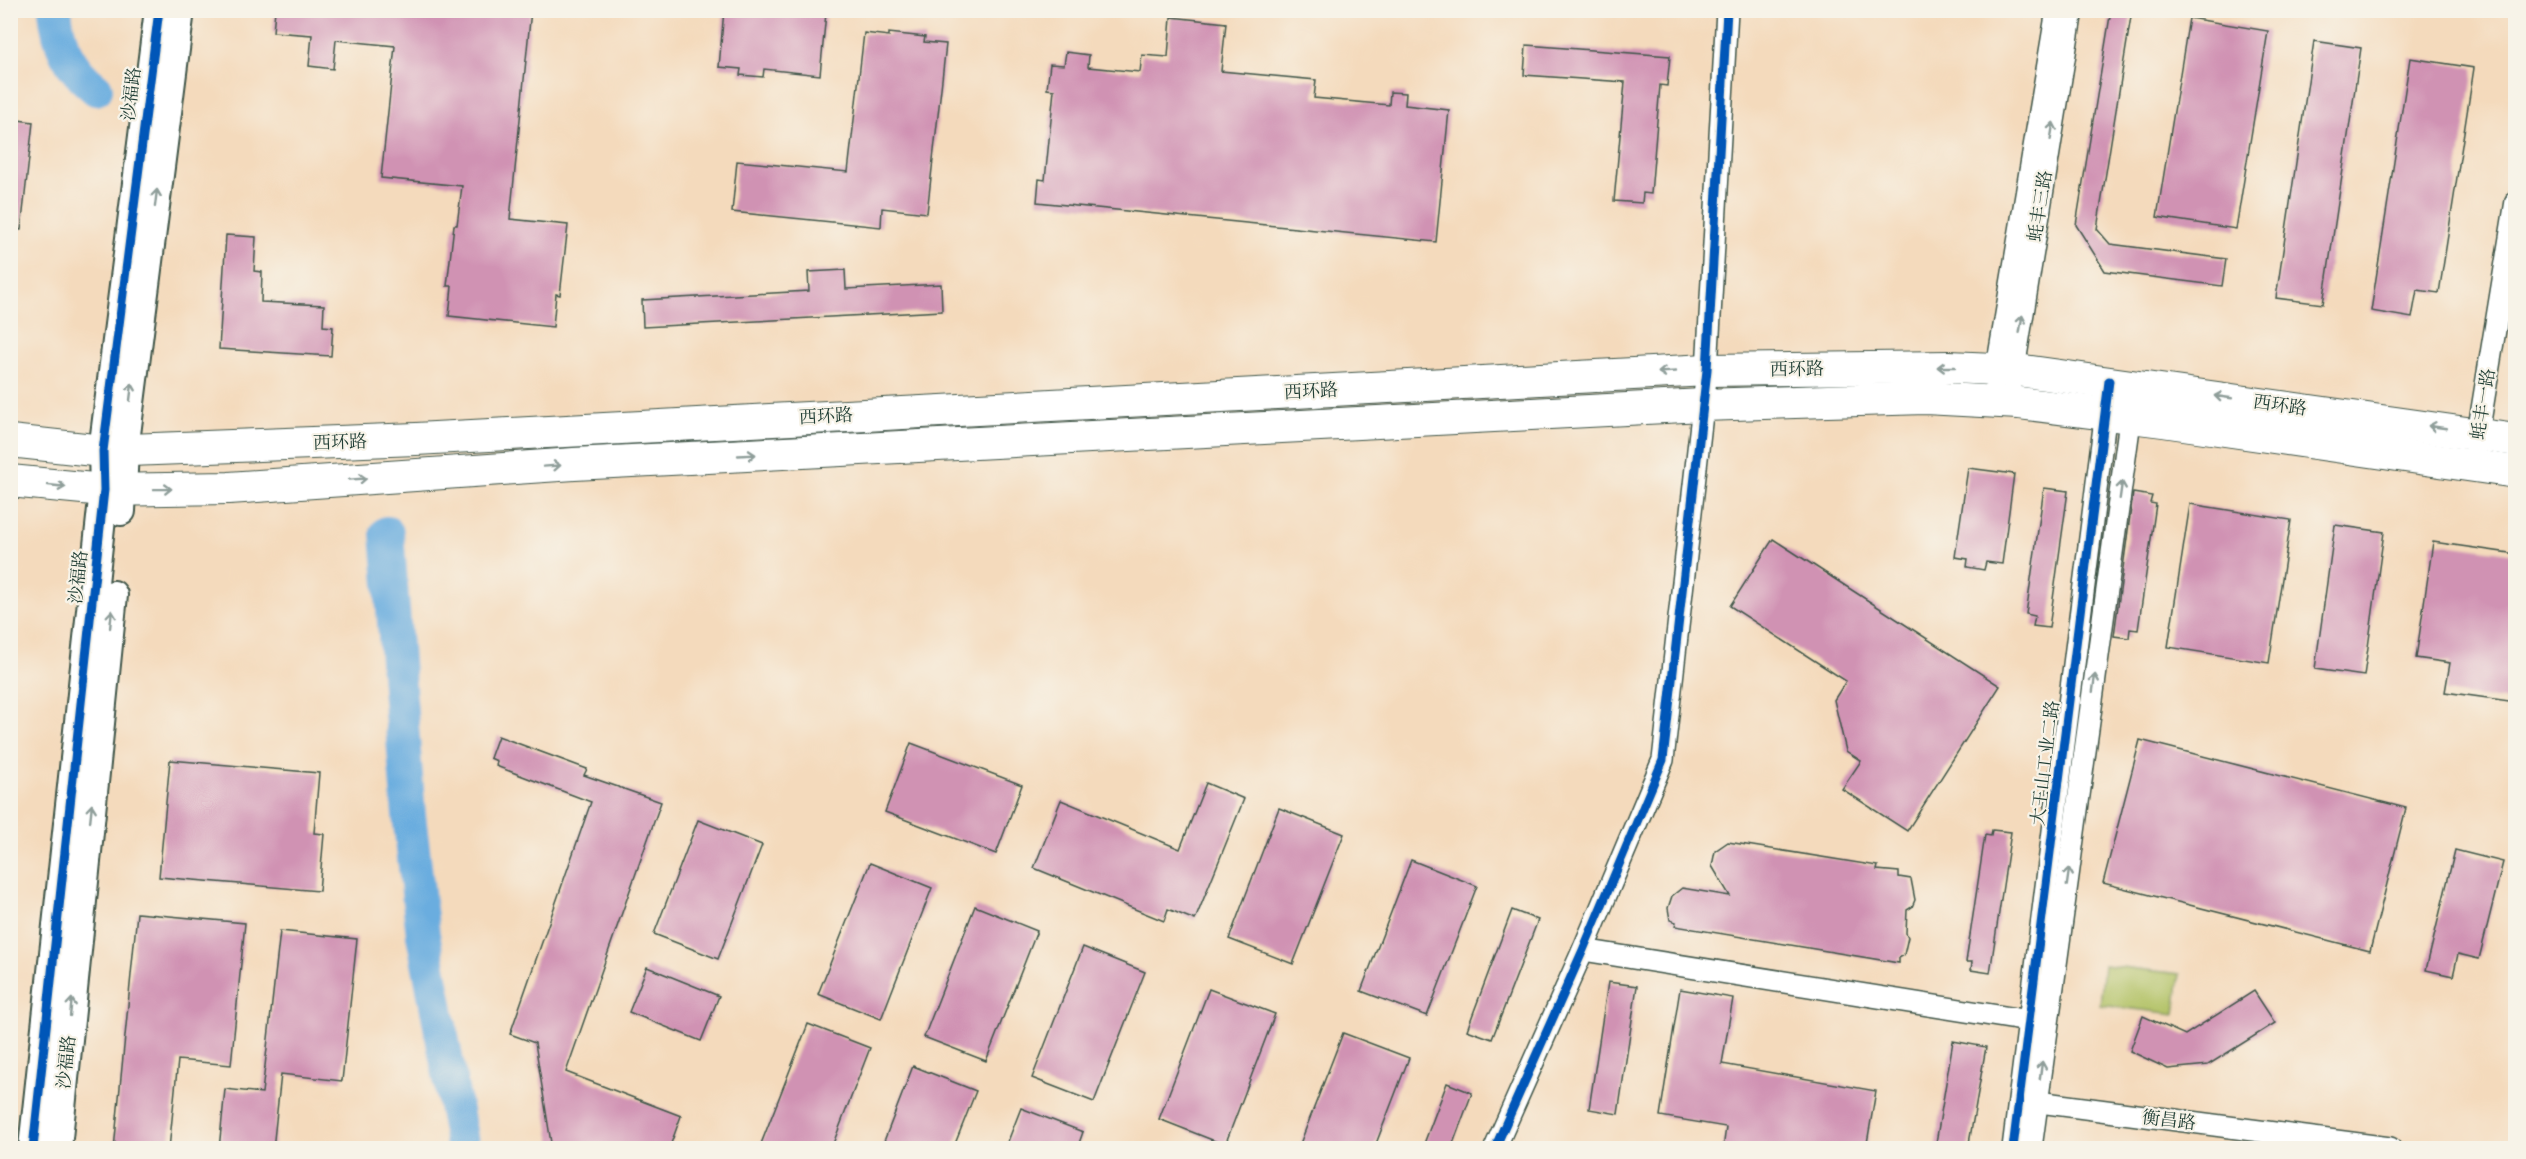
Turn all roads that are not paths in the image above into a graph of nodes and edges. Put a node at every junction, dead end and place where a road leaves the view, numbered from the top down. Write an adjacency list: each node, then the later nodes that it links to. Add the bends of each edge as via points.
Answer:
1 (159, 10): 16 (street, 沙福路)
2 (180, 10): 16 (street, 沙福路, one-way to 2)
3 (1727, 10): 8 (street)
4 (2056, 10): 7 (street, 蚝丰三路)
5 (2072, 10): 7 (street, 蚝丰三路, one-way to 5)
6 (2516, 201): 13 (street, 蚝丰一路)
7 (2006, 369): 8 (main road, 西环路, one-way to 8, via 1949,366); 9 (main road, 西环路); 10 (street, 蚝丰三路)
8 (1707, 370): 11 (street); 16 (main road, 西环路, one-way to 16, via 416,439)
9 (2122, 383): 12 (street, 大王山工业二路); 13 (main road, 西环路, one-way to 9)
10 (2000, 402): 11 (main road, 西环路, via 1925,398); 12 (main road, 西环路)
11 (1703, 405): 20 (main road, 西环路, one-way to 11, via 230,488 586,464); 21 (street, via 1663,760)
12 (2118, 415): 17 (main road, 西环路); 22 (street, 大王山工业二路)
13 (2478, 433): 14 (main road, 西环路); 17 (street, 蚝丰一路)
14 (2516, 440)
15 (10, 441): 16 (main road, 西环路)
16 (113, 450): 20 (street, 沙福路)
17 (2472, 464): 18 (main road, 西环路)
18 (2516, 472)
19 (10, 481): 20 (main road, 西环路, one-way to 20)
20 (114, 490): 25 (street, 沙福路); 26 (street, 沙福路, one-way to 20)
21 (1583, 950): 22 (street); 27 (street)
22 (2038, 1023): 23 (street, 大王山工业二路)
23 (2028, 1101): 24 (street, 衡昌路); 28 (street, 大王山工业二路); 29 (street, 大王山工业二路)
24 (2326, 1144): 30 (street, 衡昌路)
25 (33, 1149)
26 (57, 1149)
27 (1495, 1149)
28 (2013, 1149)
29 (2031, 1149)
30 (2390, 1149)

